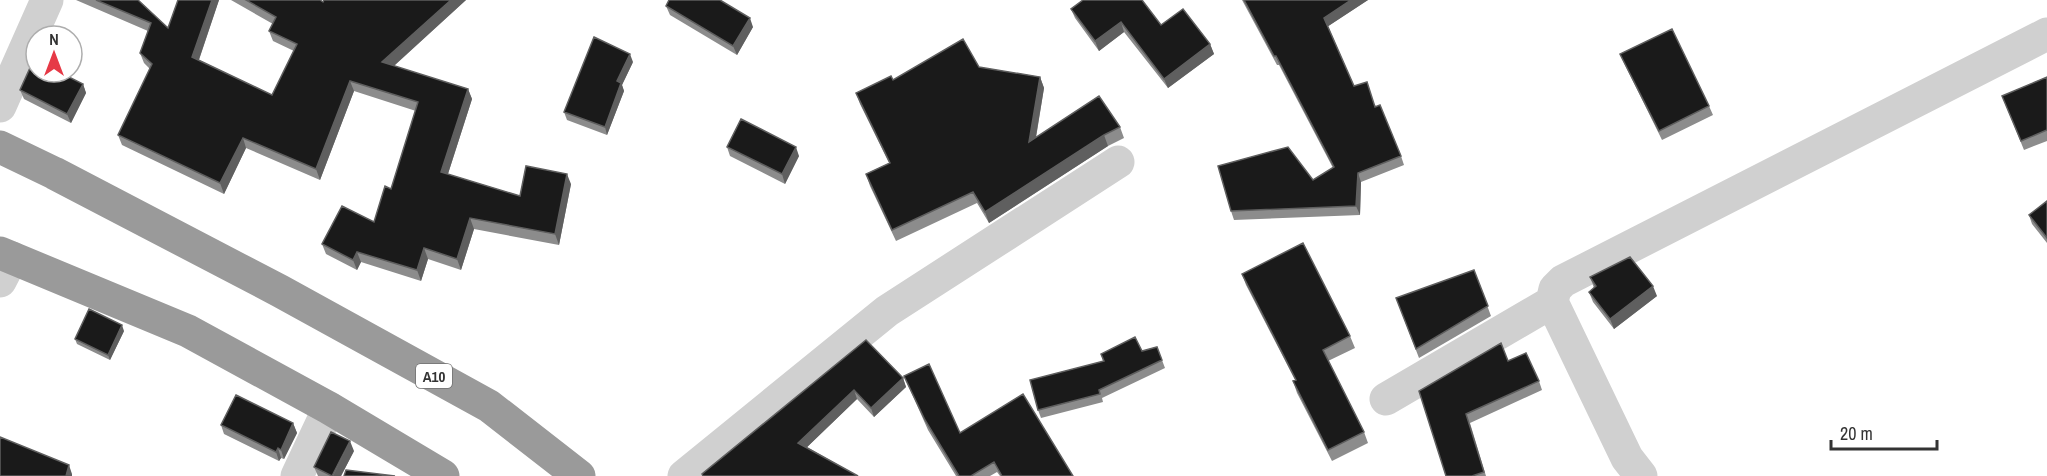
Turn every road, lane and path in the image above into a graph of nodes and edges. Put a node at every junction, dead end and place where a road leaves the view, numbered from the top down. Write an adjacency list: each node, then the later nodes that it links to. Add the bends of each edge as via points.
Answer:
1 (47, 0): 3 (street)
2 (2047, 34): 7 (street, via 1563,281 1555,289)
3 (0, 106)
4 (0, 147): 12 (highway, A10, via 280,291 489,406)
5 (1118, 162): 13 (street, via 887,311)
6 (4, 264): 9 (highway, via 188,331)
7 (1552, 302): 8 (street); 14 (street, via 1627,458)
8 (1386, 399)
9 (329, 408): 10 (street); 11 (highway)
10 (297, 476)
11 (443, 476)
12 (579, 476)
13 (684, 476)
14 (1641, 476)

